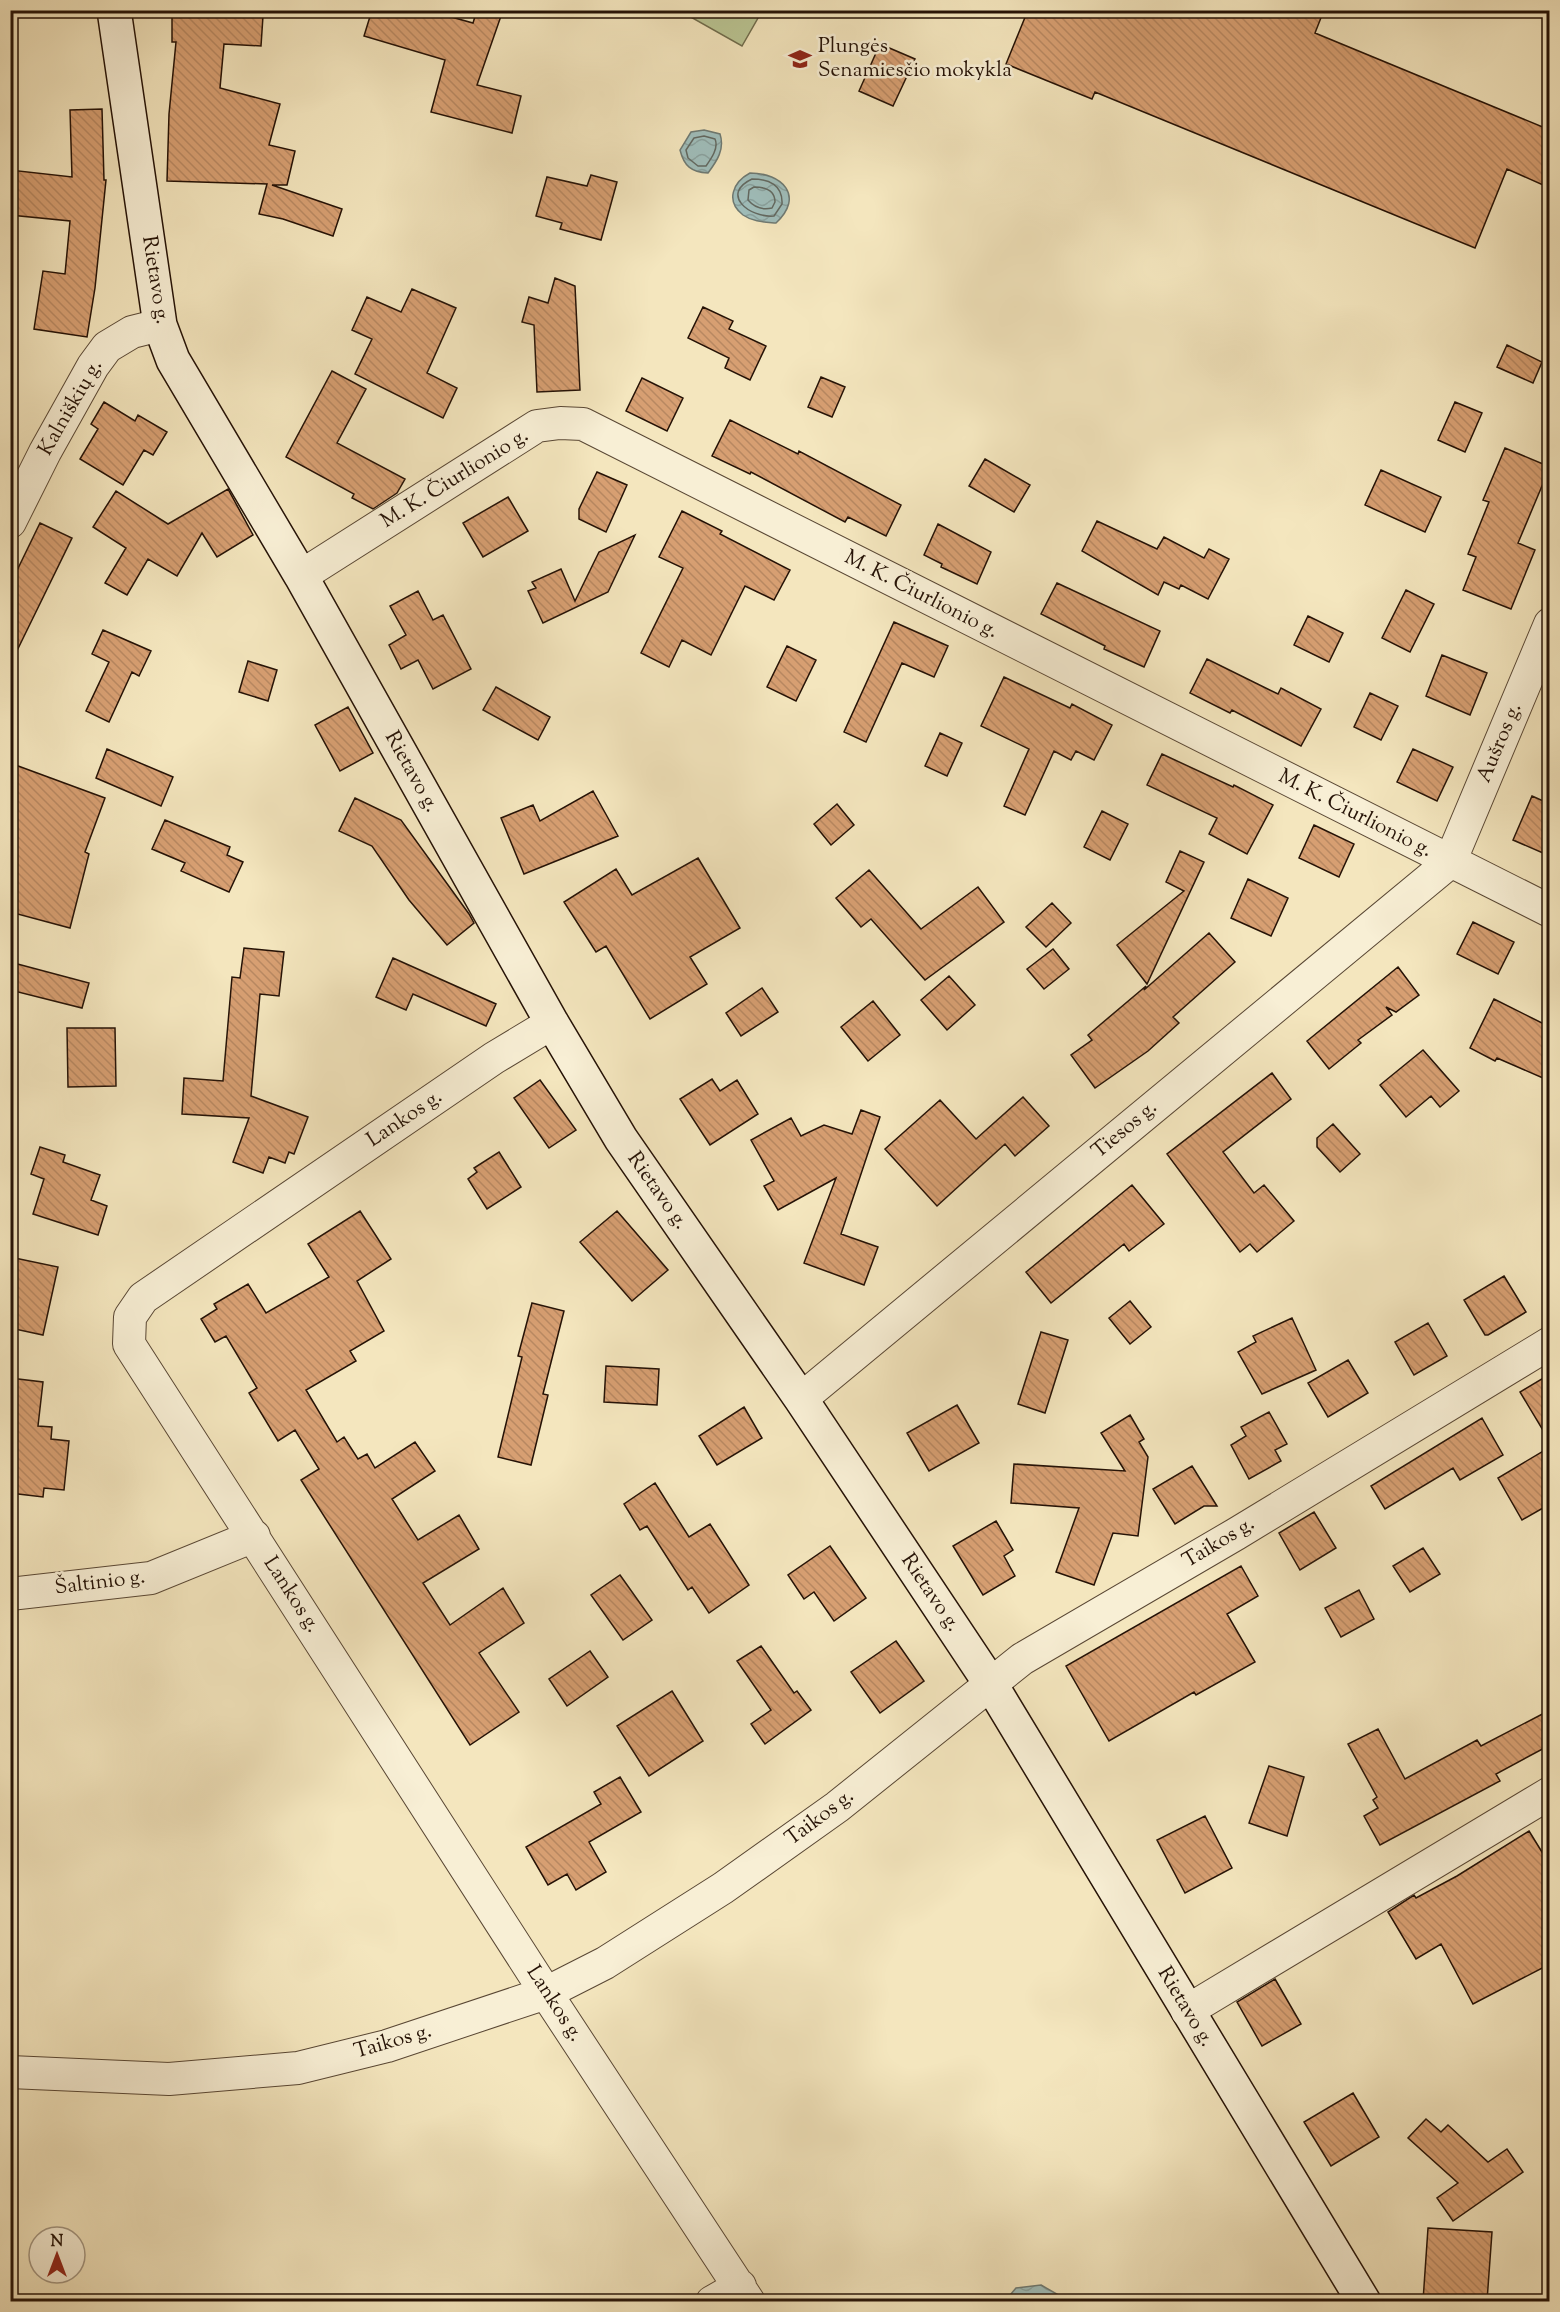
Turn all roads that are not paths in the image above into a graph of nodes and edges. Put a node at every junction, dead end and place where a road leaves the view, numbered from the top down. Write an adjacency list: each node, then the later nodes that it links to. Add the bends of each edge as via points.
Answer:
1 (114, 10): 2 (main road, Rietavo g.)
2 (160, 325): 3 (street, Kalniškių g., via 132,332 107,347 45,452); 4 (main road, Rietavo g., via 174,360)
3 (10, 522)
4 (301, 576): 6 (street, M. K. Čiurlionio g., via 537,426 583,424); 8 (main road, Rietavo g.)
5 (1550, 624): 6 (street, Aušros g.)
6 (1450, 862): 7 (street, M. K. Čiurlionio g.); 10 (street, Tiesos g.)
7 (1550, 911)
8 (552, 1023): 10 (main road, Rietavo g., via 621,1139); 11 (street, Lankos g., via 494,1058 143,1298 130,1317 129,1344)
9 (1550, 1343): 13 (street, Taikos g., via 1022,1659)
10 (801, 1399): 13 (main road, Rietavo g.)
11 (254, 1536): 12 (street, Šaltinio g., via 150,1578); 15 (street, Lankos g.)
12 (10, 1594)
13 (990, 1683): 15 (street, Taikos g., via 837,1807 723,1888 605,1963); 16 (main road, Rietavo g.)
14 (1550, 1793): 16 (street)
15 (546, 1993): 17 (street, Taikos g., via 387,2046 298,2068 169,2079); 18 (street, Lankos g.)
16 (1186, 2010): 20 (main road, Rietavo g.)
17 (10, 2072)
18 (744, 2294): 19 (street)
19 (712, 2301)
20 (1364, 2301)

